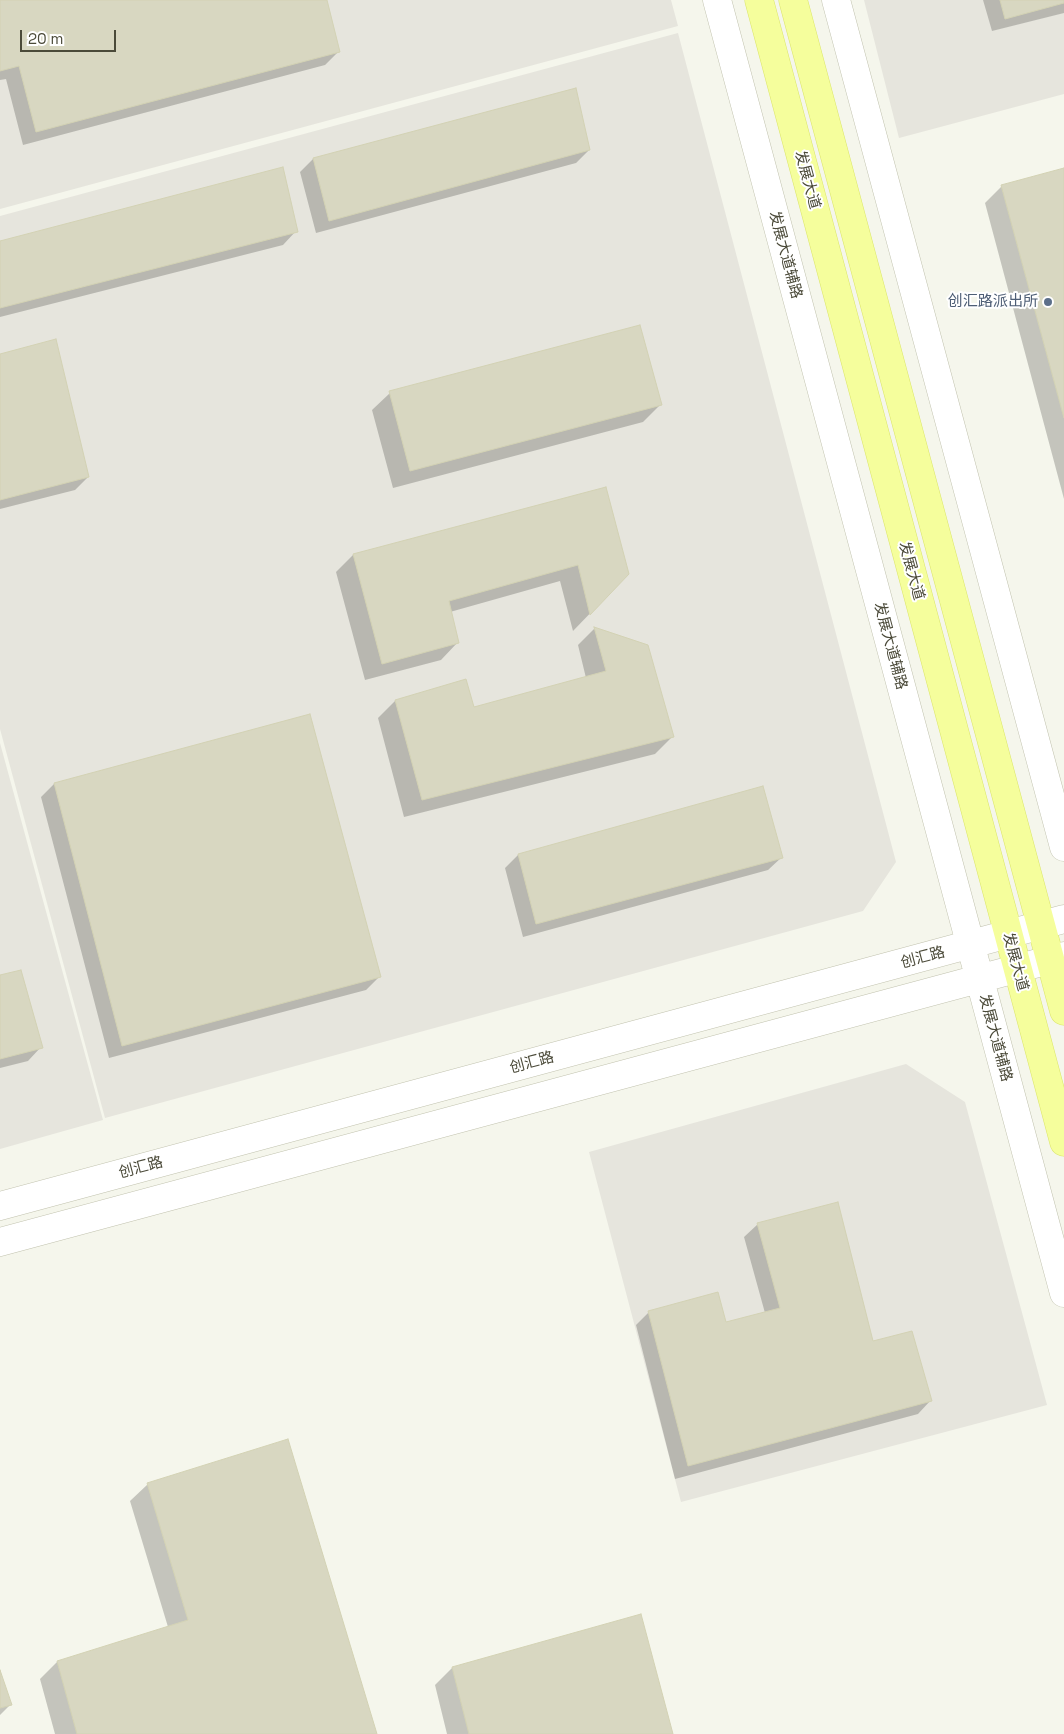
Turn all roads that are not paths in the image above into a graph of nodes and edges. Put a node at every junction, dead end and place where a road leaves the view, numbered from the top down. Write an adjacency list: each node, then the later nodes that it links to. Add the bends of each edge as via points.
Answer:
1 (717, 0): 8 (street, 发展大道辅路)
2 (759, 0): 7 (main road, 发展大道)
3 (793, 0): 6 (main road)
4 (836, 0): 5 (street)
5 (1064, 847)
6 (1052, 922): 7 (street, 创汇路); 9 (main road)
7 (1008, 935): 8 (street, 创汇路); 10 (main road, 发展大道)
8 (970, 945): 11 (street, 发展大道辅路); 14 (street, 创汇路)
9 (1057, 958): 10 (street); 12 (main road)
10 (1017, 968): 11 (street); 13 (main road, 发展大道)
11 (979, 978): 15 (street); 16 (street, 发展大道辅路)
12 (1064, 1011)
13 (1064, 1142)
14 (0, 1206)
15 (0, 1242)
16 (1064, 1293)

